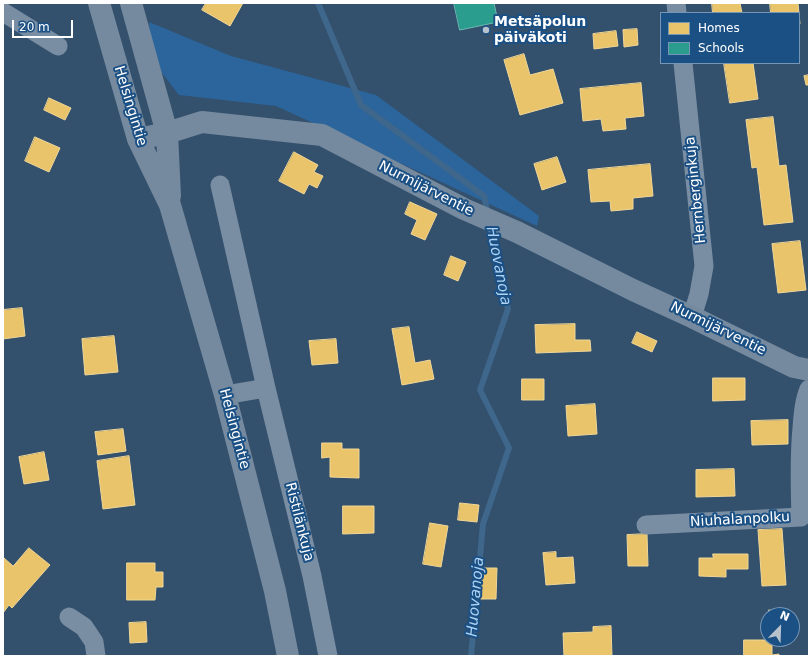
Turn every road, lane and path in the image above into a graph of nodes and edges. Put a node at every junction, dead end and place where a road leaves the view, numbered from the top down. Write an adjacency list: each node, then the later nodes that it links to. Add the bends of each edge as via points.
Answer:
1 (99, 3): 7 (street, Helsingintie)
2 (131, 3): 6 (street, Helsingintie)
3 (3, 12): 4 (street)
4 (58, 46)
5 (682, 64): 10 (street, Hernberginkuja, via 704,266)
6 (167, 133): 7 (street, Nurmijärventie); 9 (street, Helsingintie); 10 (street, Nurmijärventie, via 202,122 322,135 464,209)
7 (138, 139): 9 (street, Helsingintie)
8 (220, 185): 12 (street, Ristilänkuja)
9 (170, 205): 14 (street, Helsingintie)
10 (692, 317): 11 (street, Nurmijärventie, via 794,367)
11 (809, 370)
12 (266, 388): 14 (street); 19 (street, Ristilänkuja, via 312,576)
13 (809, 389): 15 (street, Niuhalanpolku, via 801,440 801,517)
14 (225, 396): 18 (street, Helsingintie, via 276,591)
15 (646, 525)
16 (69, 617): 17 (street, via 84,627 94,642)
17 (96, 656)
18 (288, 656)
19 (328, 656)

